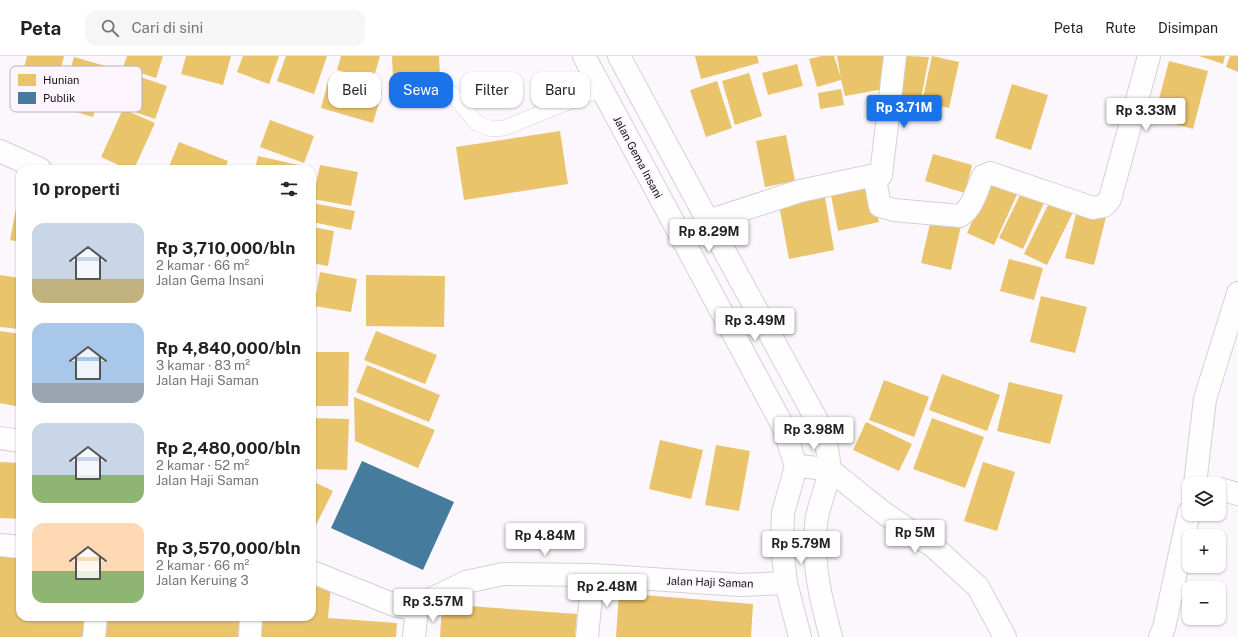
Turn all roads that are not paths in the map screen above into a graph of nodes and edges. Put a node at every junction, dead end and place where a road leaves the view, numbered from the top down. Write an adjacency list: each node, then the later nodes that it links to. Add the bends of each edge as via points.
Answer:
1 (584, 56): 5 (street, Jalan Gema Insani)
2 (619, 56): 10 (street)
3 (895, 56): 9 (street, via 881,175)
4 (1149, 56): 9 (street, via 1110,200 1104,206 1093,208 990,173 983,176 970,206 960,216 894,210 880,206)
5 (601, 90): 6 (lane, via 504,128 491,129 477,123); 14 (street, Jalan Gema Insani)
6 (453, 95)
7 (0, 151): 8 (street)
8 (31, 165)
9 (875, 179): 10 (street, via 870,176 800,191)
10 (708, 222): 13 (street)
11 (1238, 293): 12 (street)
12 (1232, 328): 19 (street, via 1205,399)
13 (790, 370): 14 (street); 18 (street, via 819,424 828,451)
14 (761, 385): 17 (street, Jalan Gema Insani, via 783,426)
15 (0, 438): 16 (street)
16 (16, 440)
17 (796, 466): 18 (street); 28 (street, via 783,513 782,547)
18 (829, 469): 27 (street, via 816,524); 38 (street, via 884,513 934,547 978,588)
19 (1196, 477)
20 (1226, 491): 21 (street)
21 (1238, 494)
22 (1187, 521): 39 (street)
23 (0, 545): 24 (street)
24 (16, 547)
25 (316, 574): 29 (street, Jalan Haji Saman, via 397,606)
26 (593, 575): 28 (street, Jalan Haji Saman, via 740,585); 29 (street, Jalan Haji Saman, via 503,574 466,582); 35 (street)
27 (817, 581): 28 (street, Jalan Haji Saman); 37 (street)
28 (786, 583): 36 (street)
29 (417, 606): 34 (street)
30 (96, 621): 32 (street)
31 (251, 621): 33 (street)
32 (94, 637)
33 (250, 637)
34 (414, 637)
35 (587, 637)
36 (800, 637)
37 (831, 637)
38 (1005, 637)
39 (1160, 637)

